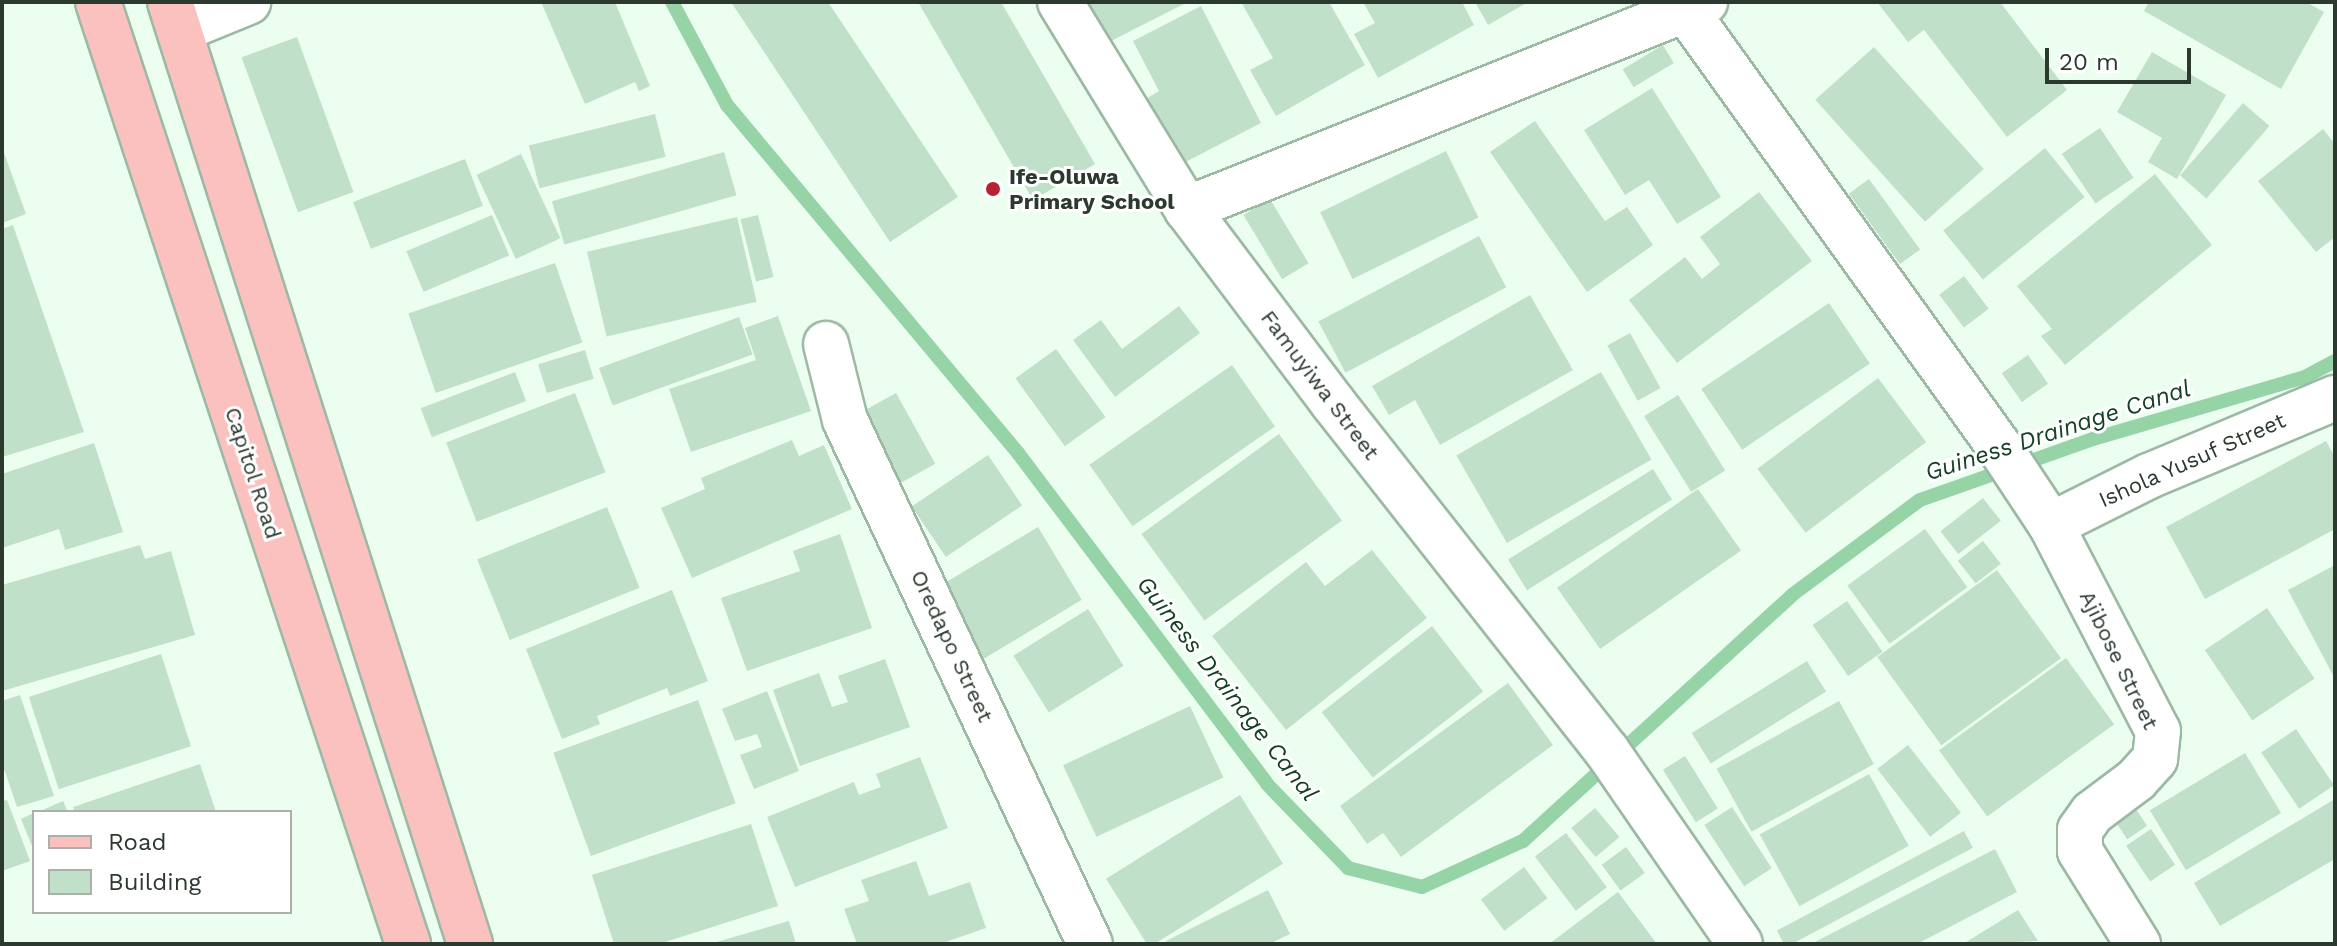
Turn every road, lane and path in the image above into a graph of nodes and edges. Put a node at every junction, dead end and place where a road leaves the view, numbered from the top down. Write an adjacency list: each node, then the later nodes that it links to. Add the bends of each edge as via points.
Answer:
1 (98, 2): 10 (main road, Capitol Road)
2 (248, 2): 5 (street)
3 (1060, 2): 6 (street, Famuyiwa Street)
4 (1695, 7): 6 (street); 9 (street, Ajibose Street)
5 (175, 16): 11 (main road)
6 (1187, 209): 13 (street, Famuyiwa Street, via 1607,751)
7 (826, 344): 12 (street, Oredapo Street, via 845,420)
8 (2335, 398): 9 (street, Ishola Yusuf Street)
9 (2043, 514): 14 (street, Ajibose Street, via 2158,731 2155,759 2092,813 2080,830 2080,851)
10 (408, 944)
11 (470, 944)
12 (1090, 944)
13 (1740, 944)
14 (2138, 944)

